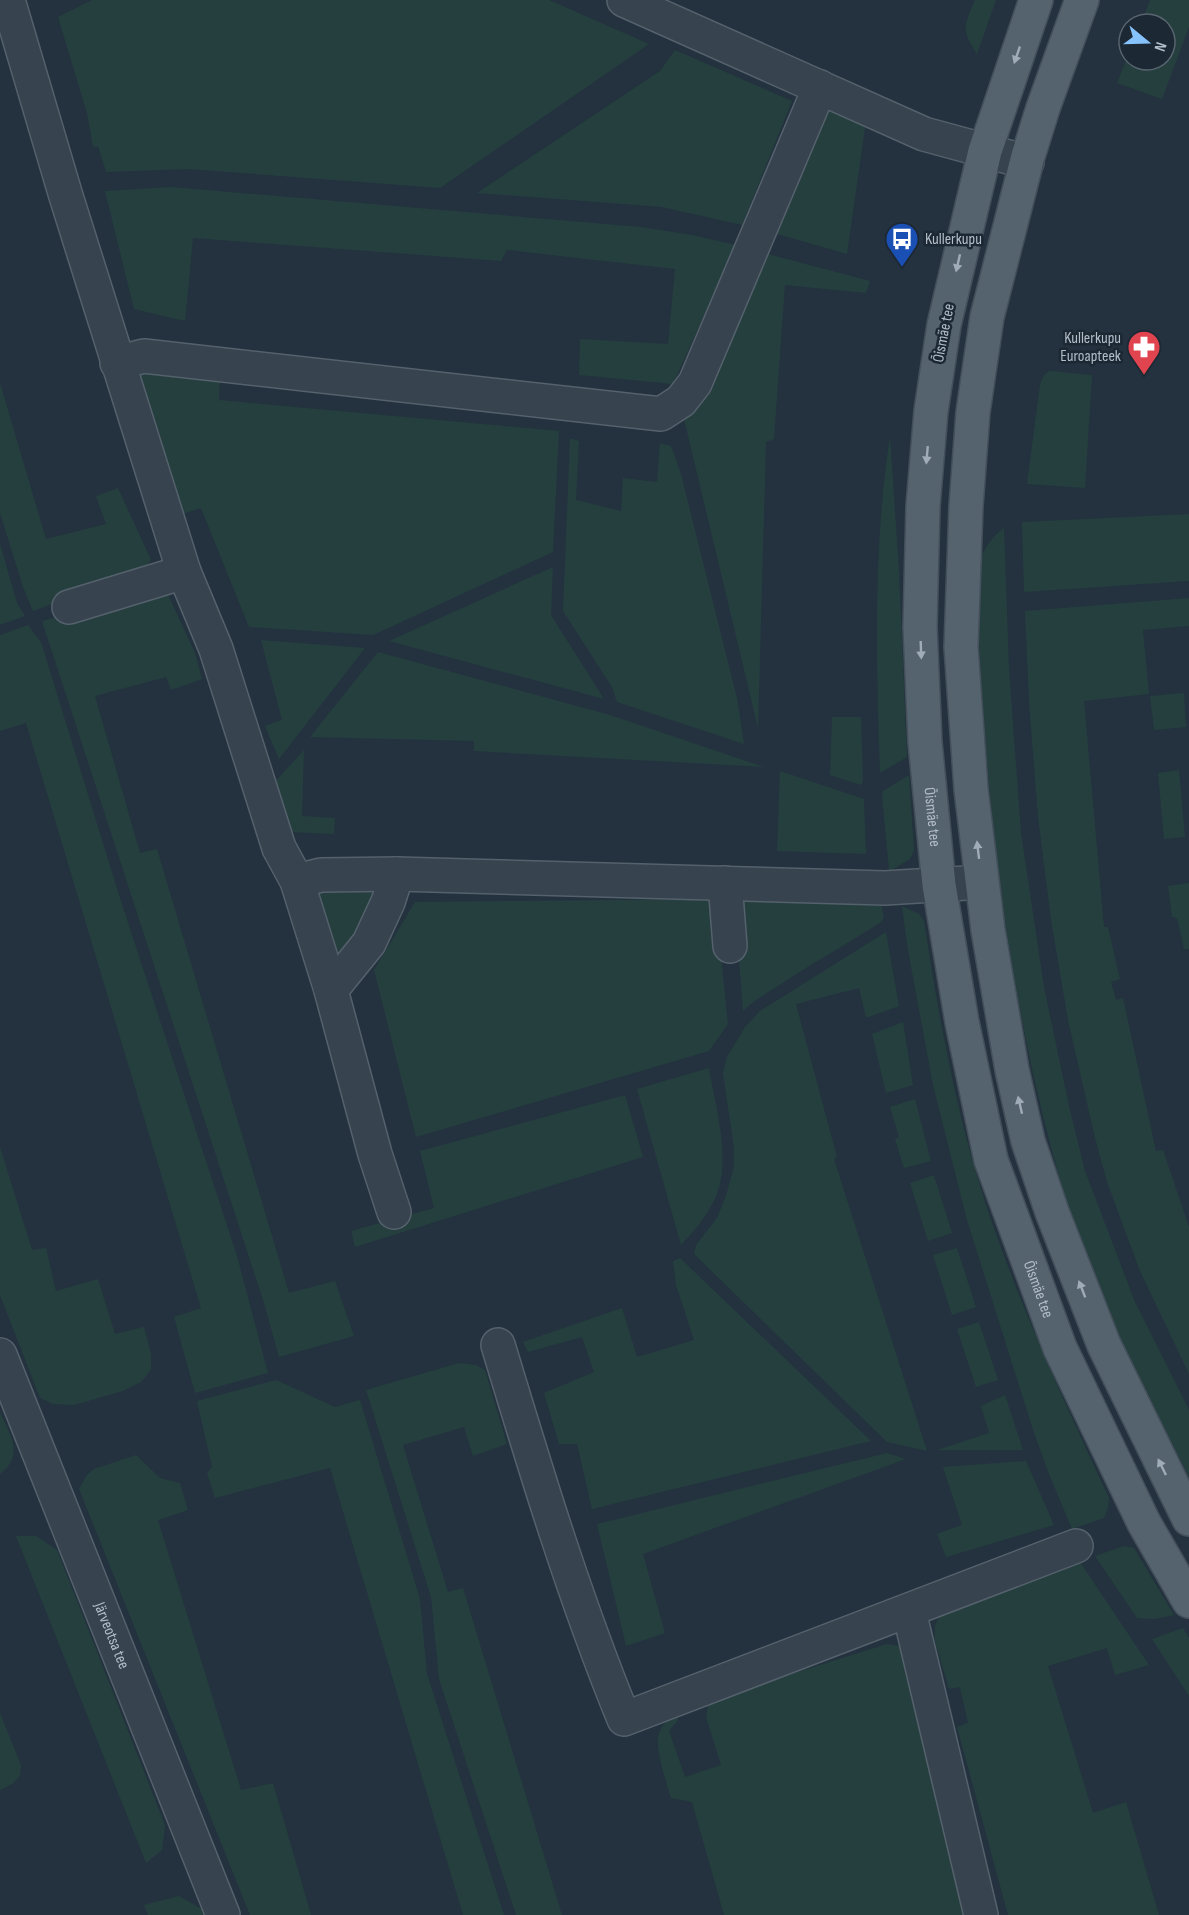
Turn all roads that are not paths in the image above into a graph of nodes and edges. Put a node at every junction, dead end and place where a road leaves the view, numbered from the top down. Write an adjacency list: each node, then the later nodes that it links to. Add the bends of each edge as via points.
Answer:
1 (8, 0): 8 (street)
2 (624, 0): 5 (street)
3 (1036, 0): 6 (main road, Õismäe tee, one-way to 6)
4 (1082, 0): 7 (main road)
5 (820, 87): 6 (street, via 924,134); 8 (street, via 695,383 681,401 661,414 144,356)
6 (985, 150): 7 (street); 15 (main road, Õismäe tee, one-way to 15, via 944,325 931,411 923,506 921,627 925,742)
7 (1027, 162): 13 (main road, one-way to 7, via 961,647 966,506 973,412 987,317)
8 (117, 363): 9 (street)
9 (184, 572): 10 (street); 12 (street, via 216,649 279,848)
10 (69, 607)
11 (397, 874): 12 (street, via 321,875); 14 (street); 17 (street, via 369,943)
12 (297, 881): 17 (street)
13 (982, 882): 15 (street); 21 (main road, one-way to 13, via 1104,1345 1028,1142 1012,1070)
14 (725, 883): 15 (street, via 885,888); 16 (street)
15 (939, 885): 23 (main road, Õismäe tee, via 991,1160 1060,1348 1144,1523)
16 (730, 946)
17 (330, 990): 18 (street)
18 (393, 1212)
19 (498, 1345): 24 (street, via 553,1525 624,1719)
20 (0, 1355): 25 (street, Järveotsa tee)
21 (1189, 1519)
22 (1076, 1546): 24 (street)
23 (1189, 1601)
24 (909, 1611): 26 (street)
25 (224, 1915)
26 (981, 1915)

